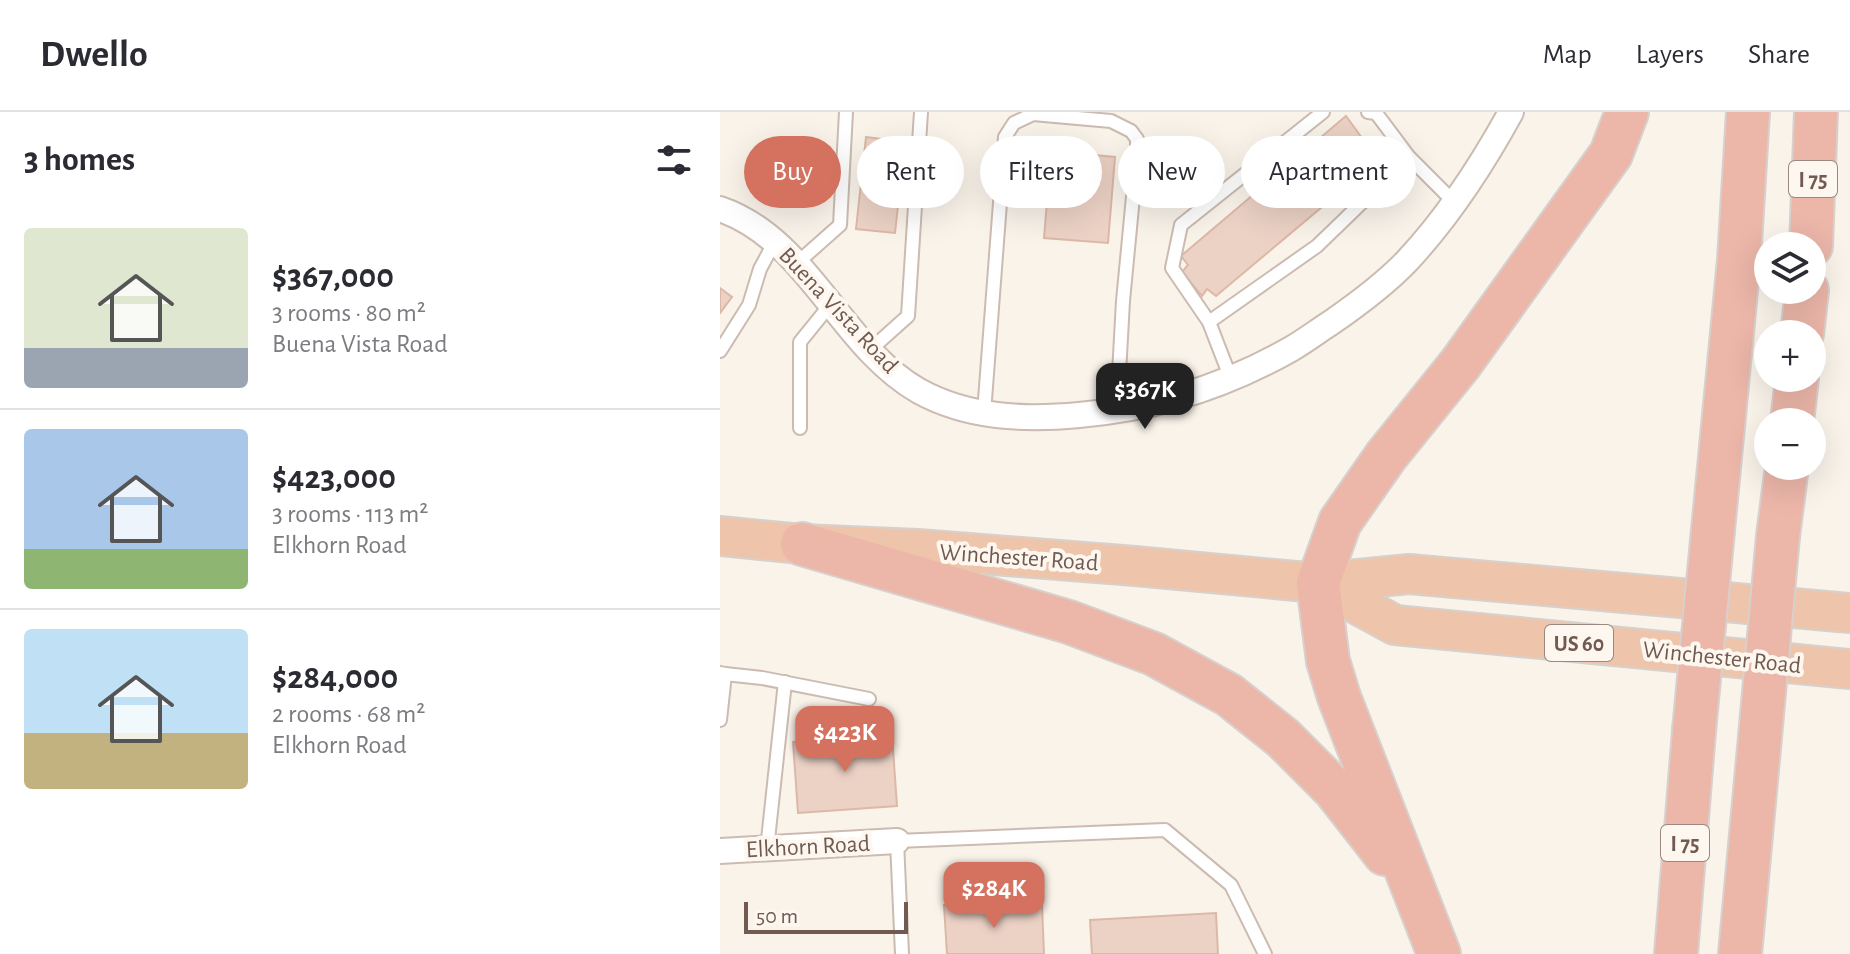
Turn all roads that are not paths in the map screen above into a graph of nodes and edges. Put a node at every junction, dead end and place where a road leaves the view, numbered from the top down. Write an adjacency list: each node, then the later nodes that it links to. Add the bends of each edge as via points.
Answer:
1 (846, 112): 16 (lane, via 840,225)
2 (921, 112): 19 (lane, via 908,316)
3 (1323, 112): 18 (lane, via 1181,225 1172,268)
4 (1368, 112): 9 (lane, via 1376,113)
5 (1511, 112): 11 (street, Buena Vista Road)
6 (1627, 112): 28 (highway, via 1611,154 1340,522)
7 (1748, 112): 42 (highway, I 75, bridge)
8 (1816, 112): 14 (highway, I 75)
9 (1393, 136)
10 (1416, 164): 11 (lane)
11 (1455, 203): 21 (street, Buena Vista Road, via 1406,262 1355,306 1292,348)
12 (1356, 208): 18 (lane, via 1317,246)
13 (720, 209): 15 (street, Buena Vista Road, via 753,223)
14 (1812, 232)
15 (775, 241): 16 (street, Buena Vista Road); 20 (lane, via 749,305)
16 (796, 264): 17 (street, Buena Vista Road)
17 (830, 305): 19 (street, Buena Vista Road); 24 (lane, via 800,342)
18 (1209, 322): 21 (lane)
19 (870, 350): 23 (street, Buena Vista Road, via 918,390)
20 (720, 351)
21 (1231, 379): 22 (street, Buena Vista Road)
22 (1117, 410): 23 (street, Buena Vista Road, via 1044,418); 23 (lane, via 1137,139 1111,121 1033,114 1014,123 1005,137)
23 (984, 413)
24 (800, 428)
25 (1785, 480): 43 (highway, bridge)
26 (720, 536): 27 (highway, Winchester Road / US 60)
27 (802, 544): 28 (highway, Winchester Road / US 60); 38 (highway, via 1069,622 1154,654 1229,695 1283,738 1335,790)
28 (1318, 583): 29 (highway, Winchester Road / US 60, via 1409,574); 30 (highway, Winchester Road / US 60, via 1395,625); 38 (highway, via 1328,661 1339,697)
29 (1850, 613)
30 (1850, 669)
31 (722, 674): 32 (lane); 34 (lane)
32 (785, 682): 33 (lane); 36 (lane)
33 (869, 699)
34 (720, 720)
35 (897, 841): 36 (street, Elkhorn Road); 39 (lane); 40 (lane, via 1165,830 1231,885)
36 (767, 849): 37 (street, Elkhorn Road)
37 (720, 851)
38 (1412, 889): 41 (highway)
39 (902, 954)
40 (1265, 954)
41 (1439, 954)
42 (1676, 954)
43 (1740, 954)

